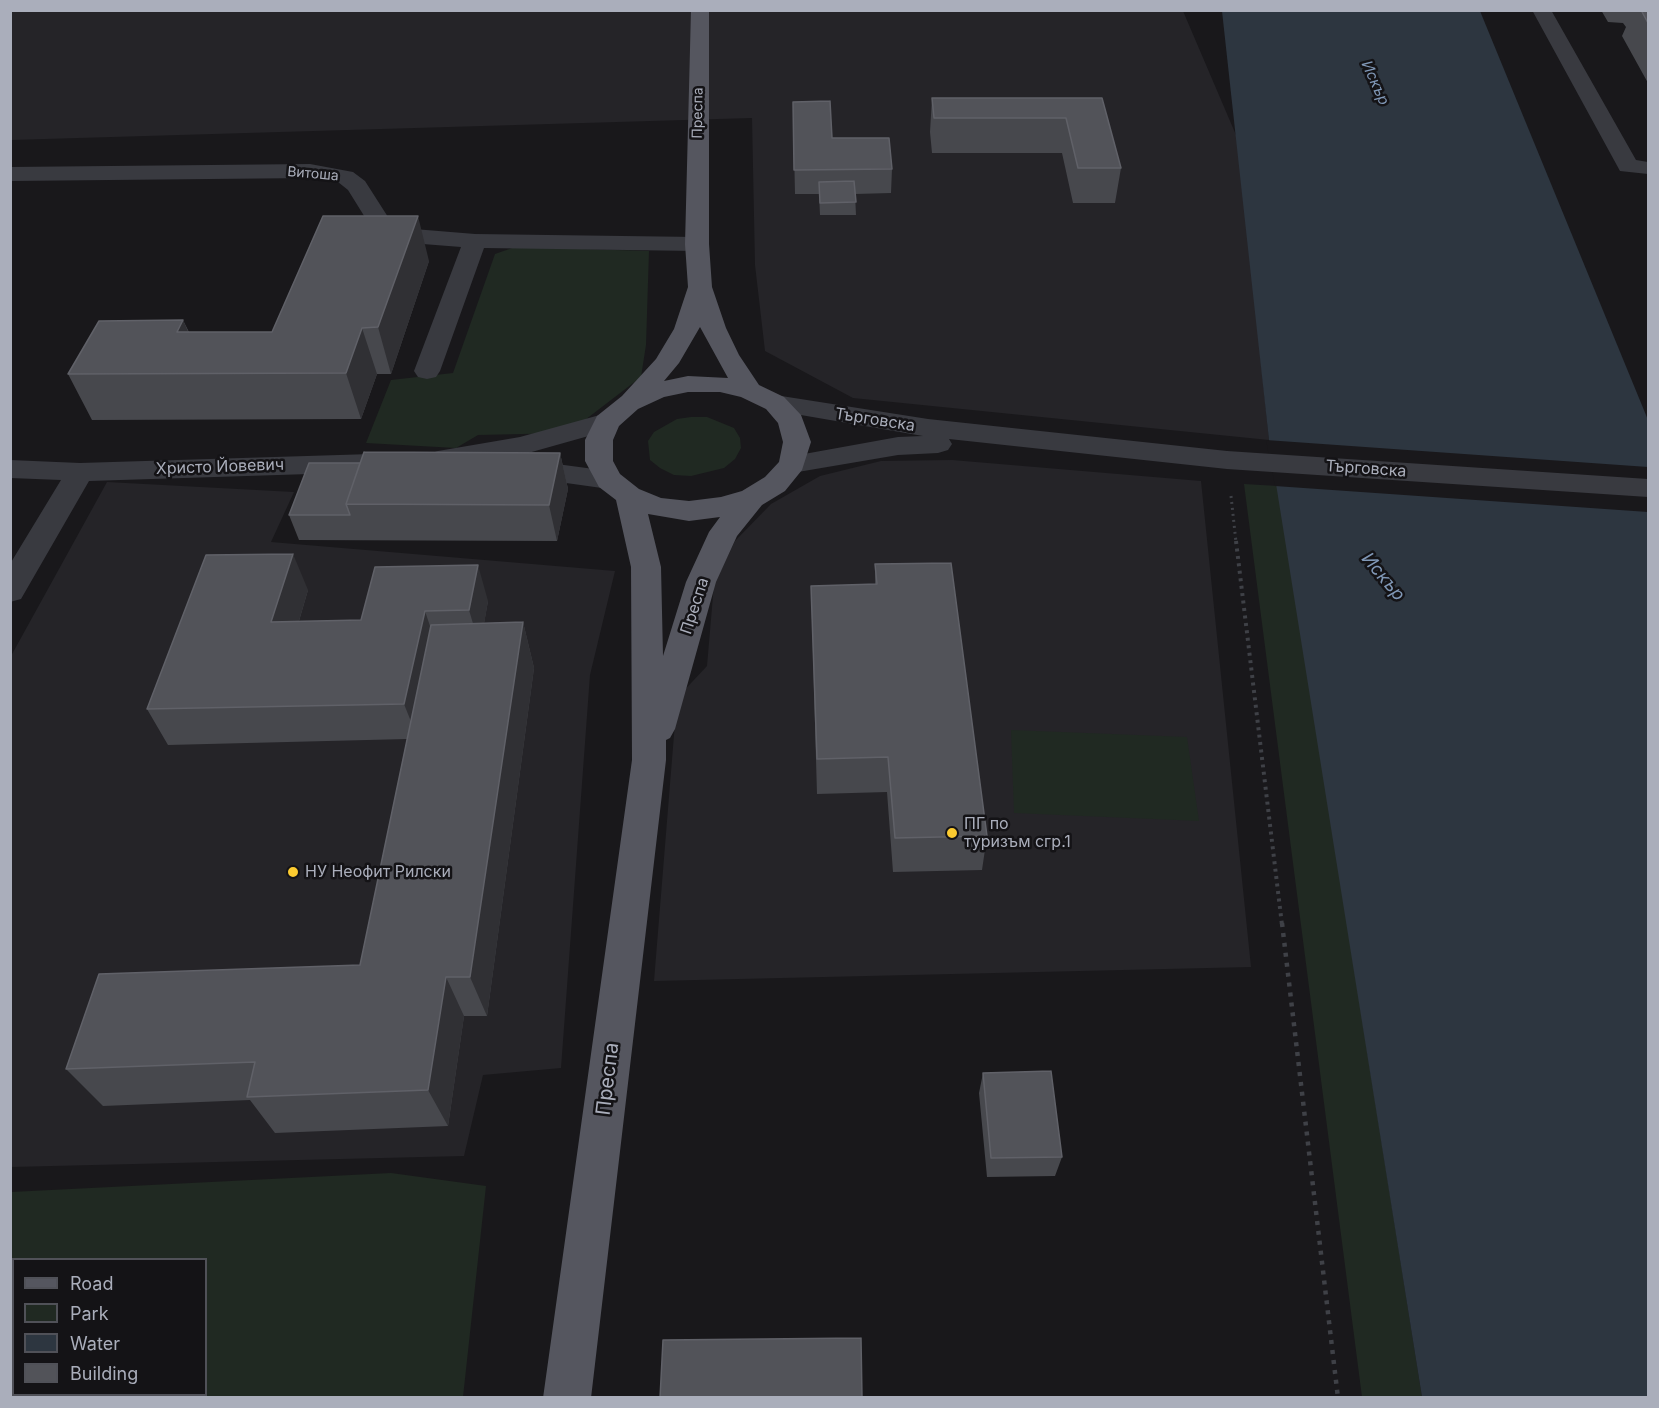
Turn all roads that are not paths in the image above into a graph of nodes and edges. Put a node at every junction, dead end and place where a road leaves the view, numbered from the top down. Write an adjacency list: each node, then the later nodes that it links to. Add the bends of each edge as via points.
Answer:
1 (700, 10): 6 (main road, Преспа)
2 (1541, 10): 3 (street, via 1628,166)
3 (1648, 168)
4 (10, 174): 5 (street, Витоша, via 310,171 345,177 357,186 379,222 410,236)
5 (475, 241): 6 (street, Витоша); 8 (street)
6 (697, 244): 7 (main road, Преспа)
7 (700, 287): 9 (main road, Преспа, via 713,328); 10 (main road, Преспа, via 687,329 666,363)
8 (427, 371)
9 (750, 391): 10 (main road, via 720,384 688,384 656,390); 11 (main road)
10 (629, 403): 12 (main road)
11 (775, 403): 13 (street, Търговска, via 928,429); 15 (main road, via 791,421 797,442)
12 (607, 422): 14 (street, Христо Йовевич, via 521,446); 18 (main road, via 599,440 599,460)
13 (1084, 446): 15 (street, Търговска, via 898,446); 19 (street, Търговска)
14 (430, 461): 17 (street, Христо Йовевич); 18 (street, Христо Йовевич, via 564,472)
15 (792, 464): 20 (main road, via 775,484)
16 (10, 469): 17 (street, Христо Йовевич)
17 (80, 472): 21 (street)
18 (619, 488): 20 (main road, via 657,507 689,511); 22 (main road, Преспа, via 645,567)
19 (1648, 488)
20 (752, 498): 22 (main road, Преспа, via 724,532 701,582)
21 (10, 591)
22 (650, 760): 23 (main road, Преспа)
23 (567, 1398)

